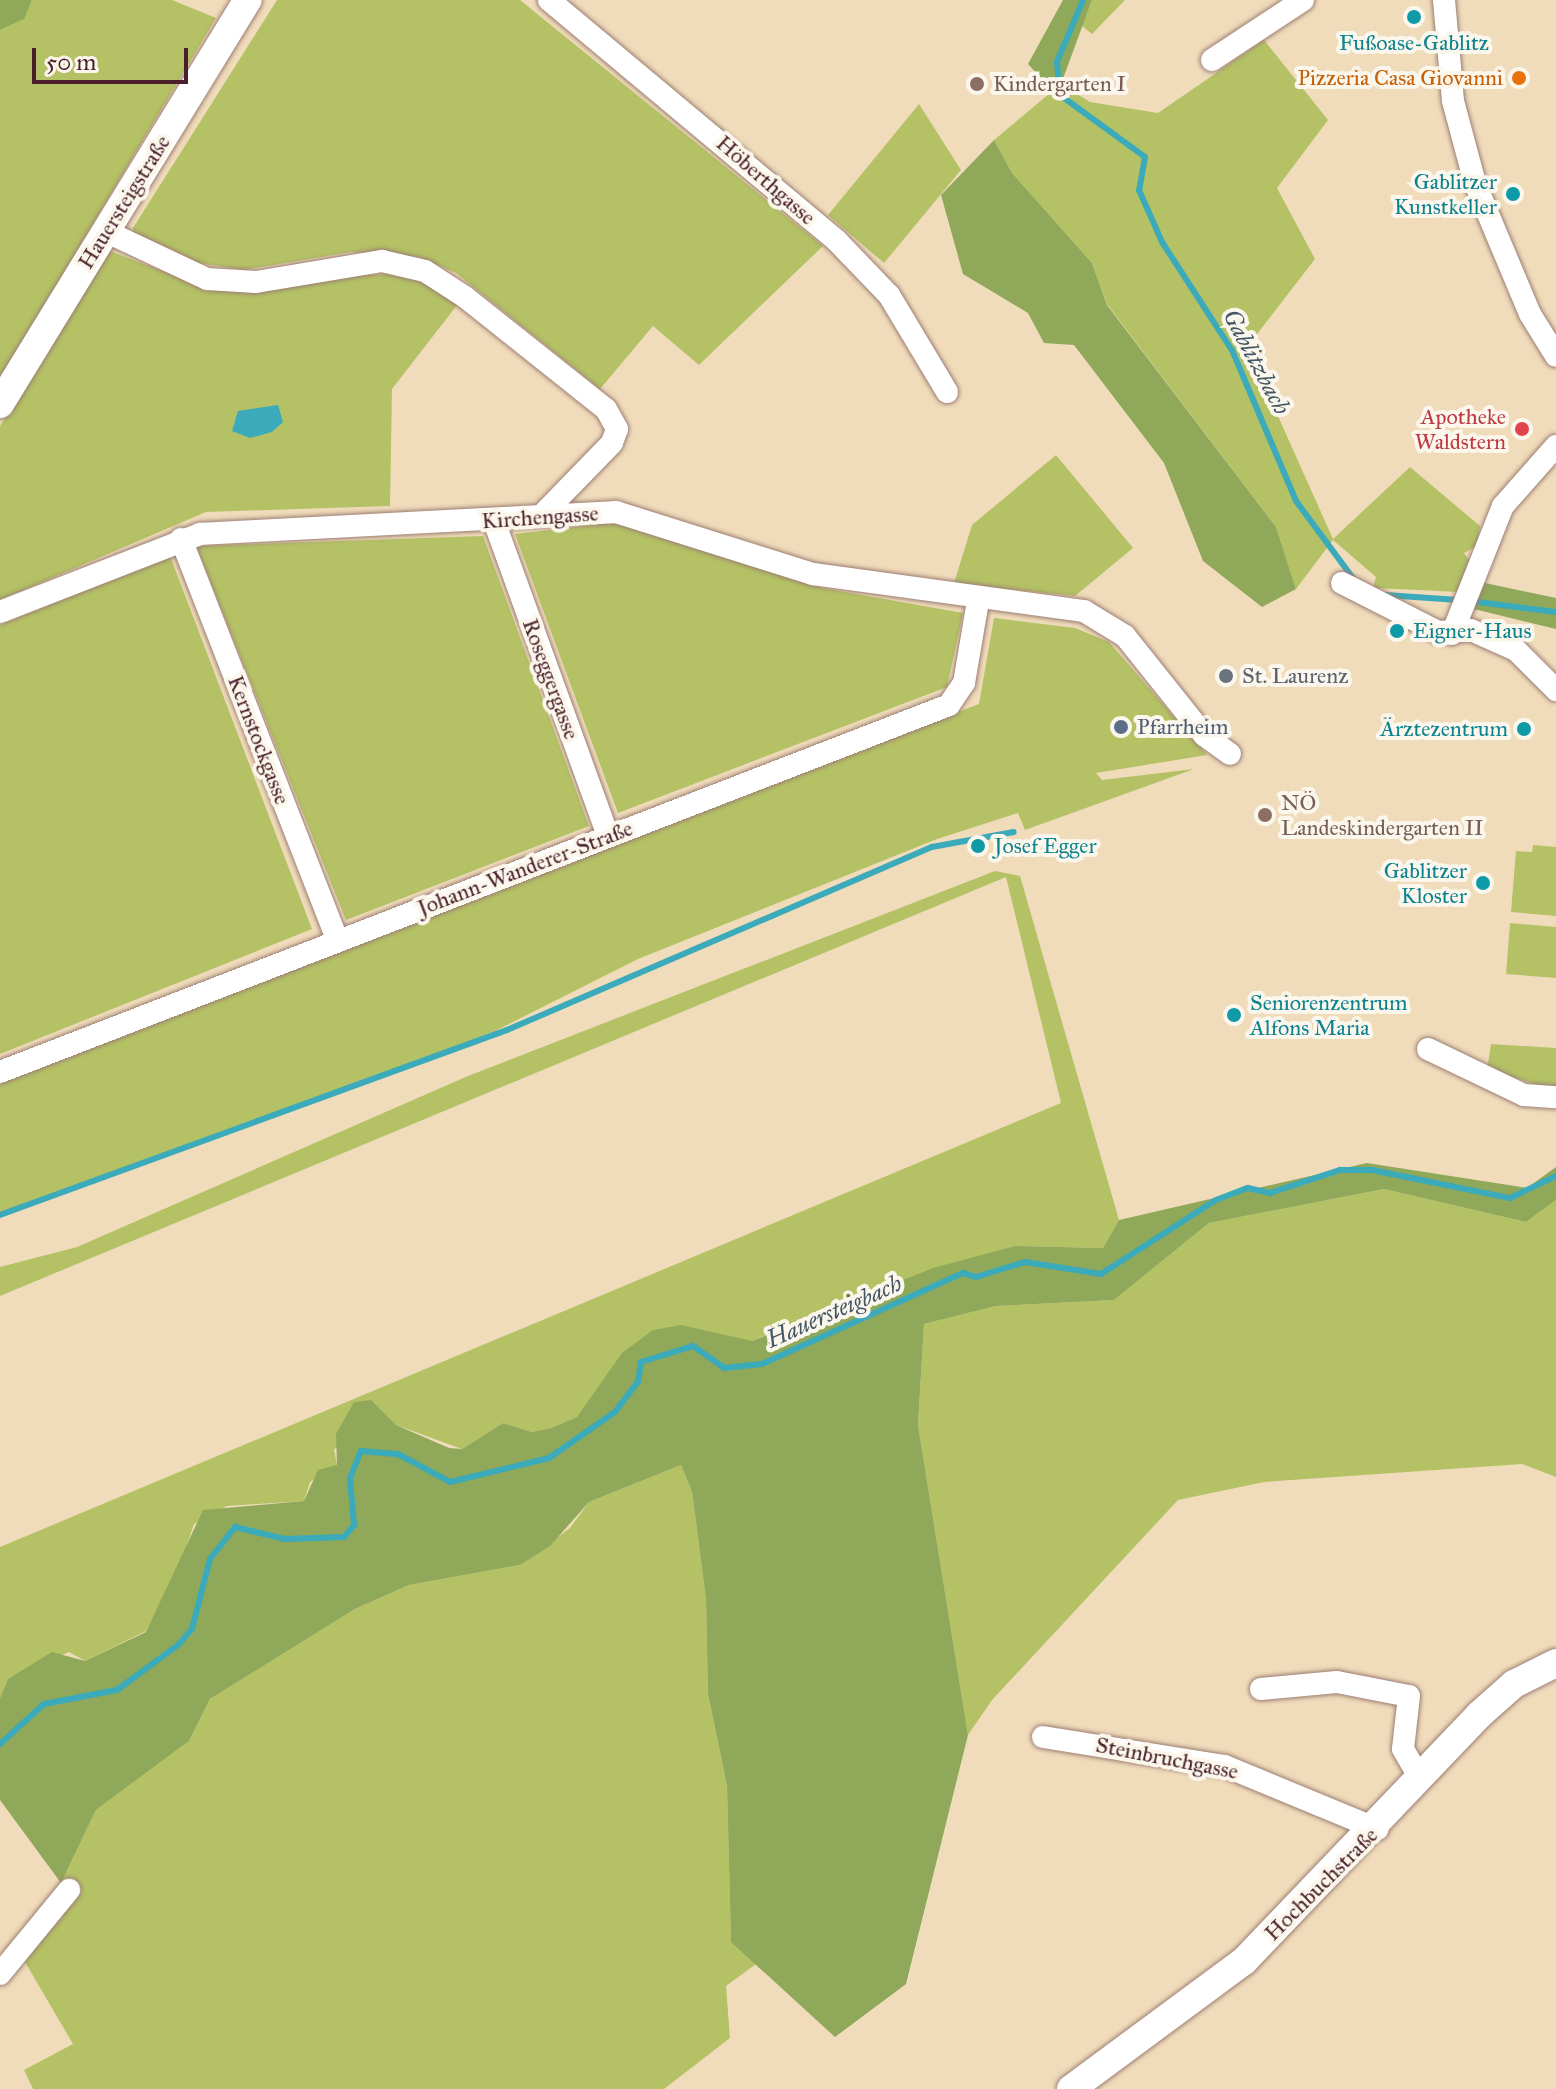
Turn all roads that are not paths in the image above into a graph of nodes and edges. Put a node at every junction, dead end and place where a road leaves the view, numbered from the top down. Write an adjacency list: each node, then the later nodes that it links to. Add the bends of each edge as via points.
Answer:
1 (248, 0): 6 (street, Hauersteigstraße)
2 (549, 0): 8 (street, Höberthgasse, via 836,240 889,295)
3 (1303, 0): 5 (street)
4 (1444, 0): 7 (street, via 1453,101 1475,183 1530,314)
5 (1212, 60)
6 (105, 231): 9 (street, Hauersteigstraße); 11 (street, via 207,279 256,282 382,261 425,271 465,297 606,409 617,429 612,443)
7 (1556, 356)
8 (947, 392)
9 (0, 404)
10 (1556, 446): 17 (street, via 1503,506)
11 (541, 516): 12 (street, Kirchengasse); 15 (street, Kirchengasse, via 632,514 813,574)
12 (494, 521): 13 (street, Kirchengasse); 20 (street, Roseggergasse)
13 (181, 539): 16 (street, Kirchengasse); 21 (street, Kernstockgasse)
14 (1342, 583): 17 (street, via 1386,610)
15 (978, 601): 19 (street, Kirchengasse, via 1084,611 1125,636 1204,735); 20 (street, Johann-Wanderer-Straße, via 964,683 949,705)
16 (0, 612)
17 (1455, 628): 18 (street, via 1516,650)
18 (1556, 690)
19 (1230, 754)
20 (608, 836): 21 (street, Johann-Wanderer-Straße)
21 (337, 940): 23 (street, Johann-Wanderer-Straße)
22 (1428, 1049): 24 (street, via 1524,1095)
23 (0, 1072)
24 (1556, 1097)
25 (1556, 1663): 28 (street, Hochbuchstraße, via 1514,1684)
26 (1261, 1689): 28 (street, via 1337,1682 1409,1696 1403,1749)
27 (1043, 1737): 29 (street, Steinbruchgasse, via 1225,1766)
28 (1420, 1779): 29 (street, Hochbuchstraße)
29 (1377, 1829): 32 (street, Hochbuchstraße, via 1244,1961)
30 (69, 1890): 31 (street)
31 (0, 1974)
32 (1071, 2089)

